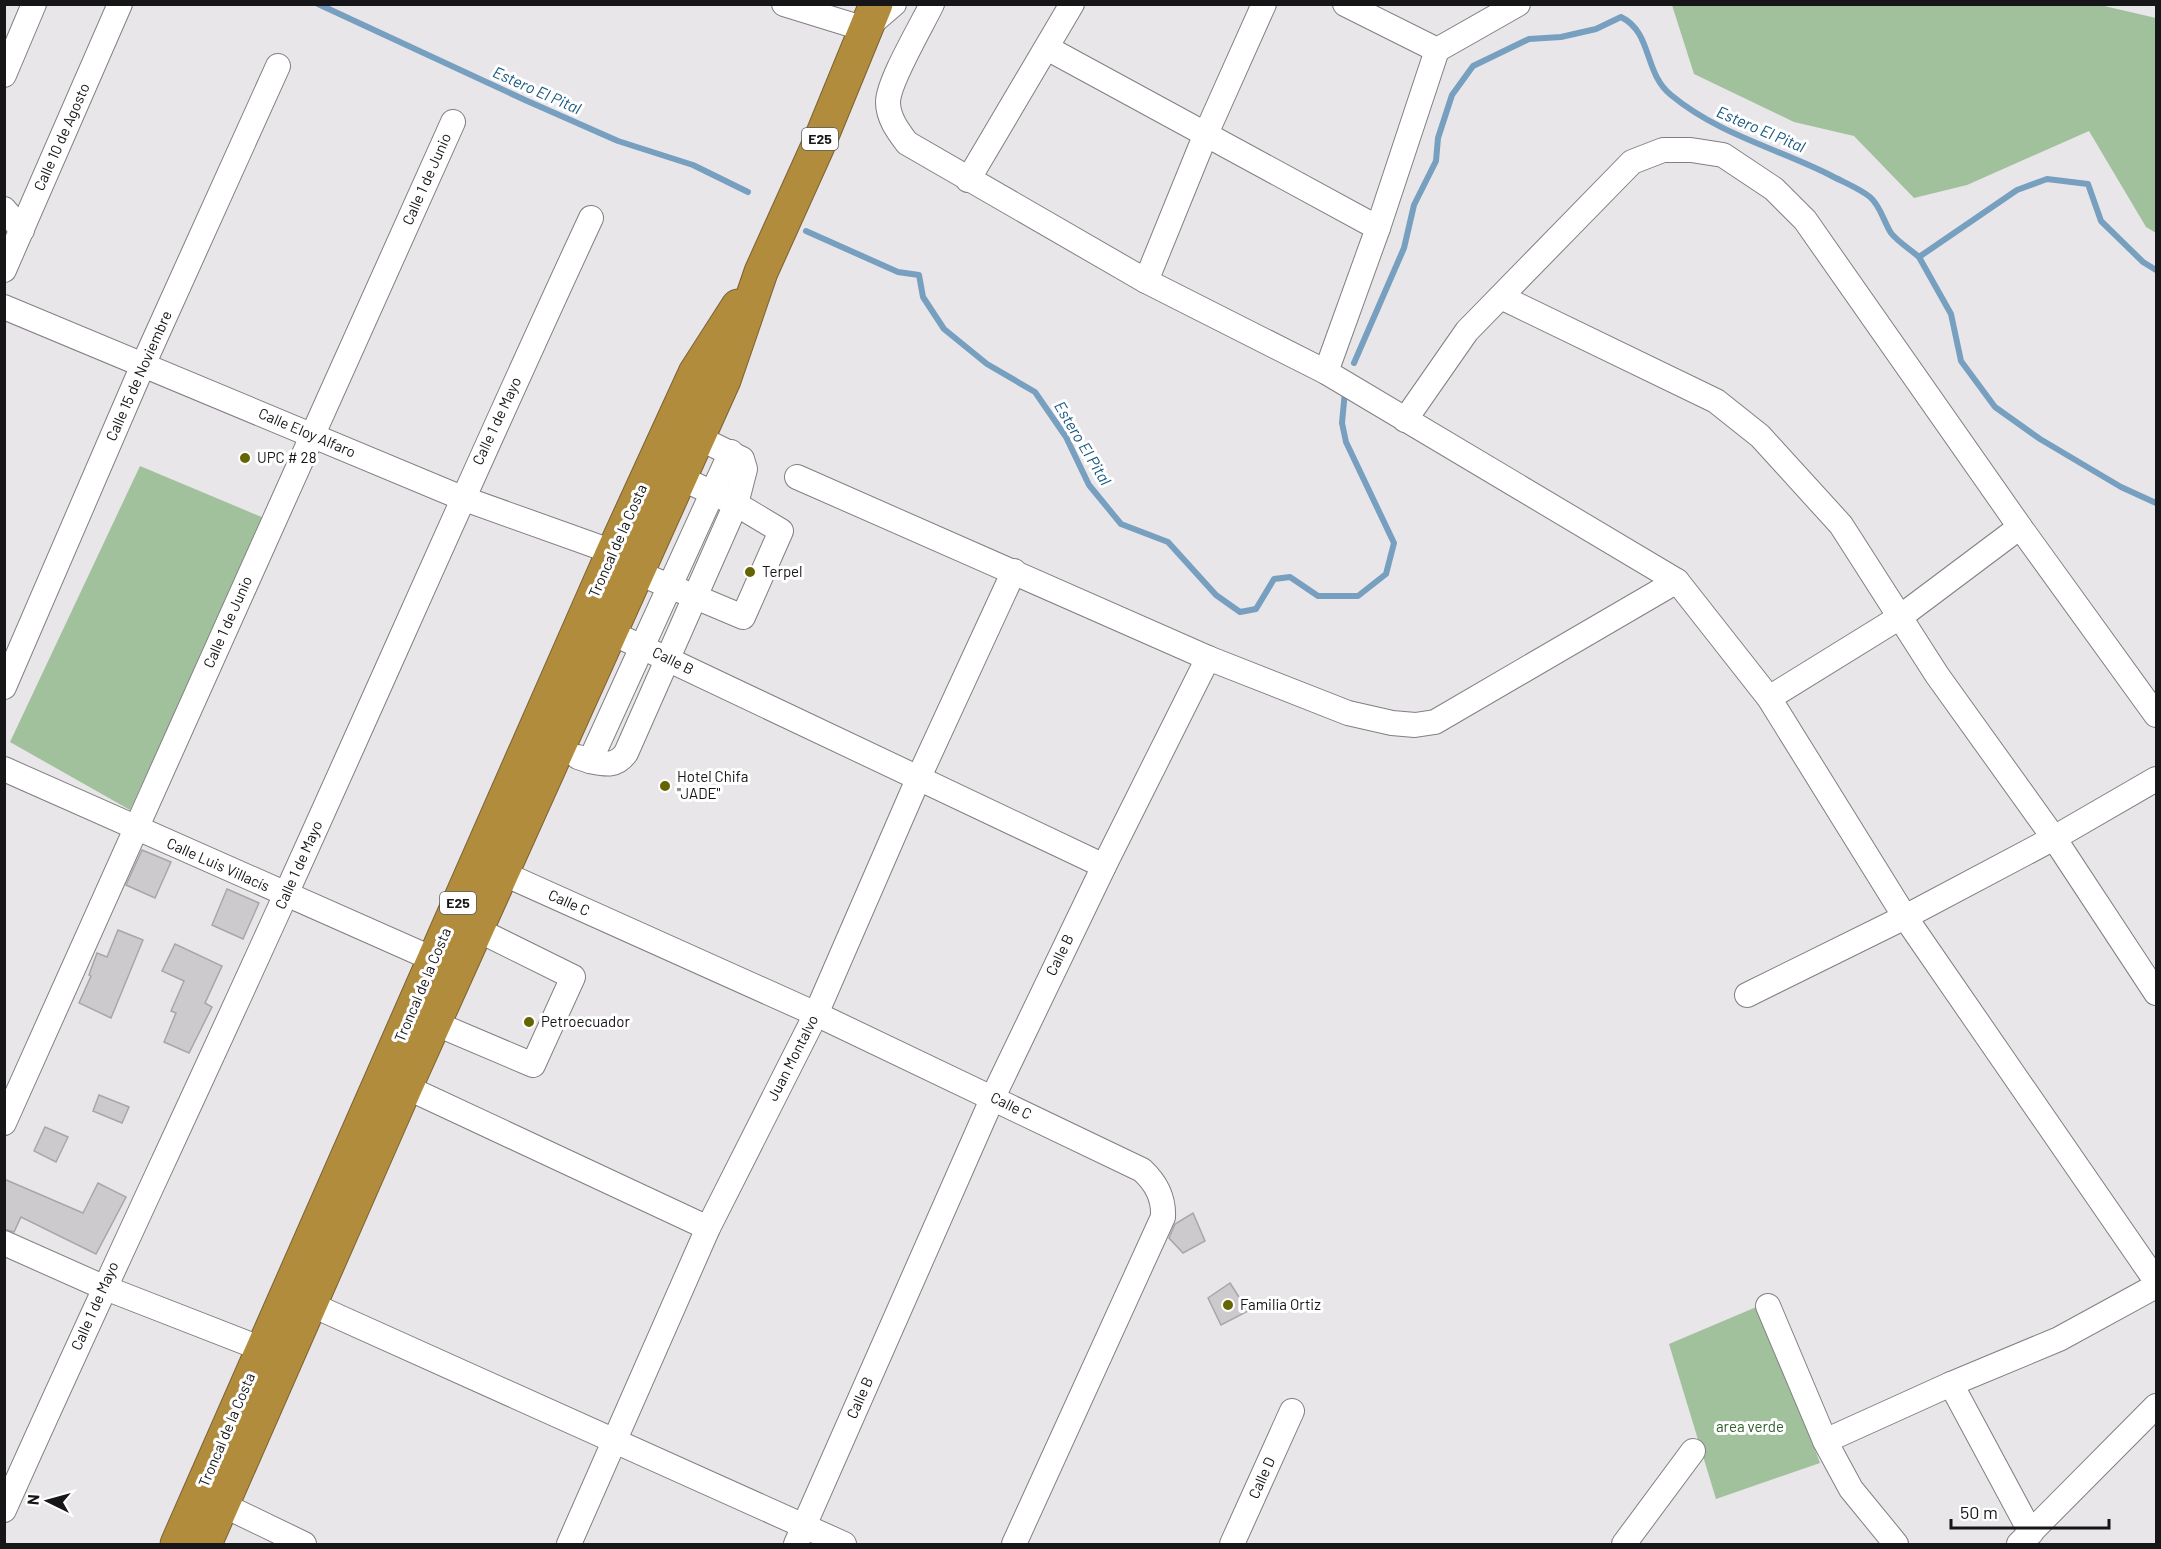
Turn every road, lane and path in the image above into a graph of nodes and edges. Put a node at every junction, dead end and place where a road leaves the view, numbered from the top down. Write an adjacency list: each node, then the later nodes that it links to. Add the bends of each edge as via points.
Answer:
1 (34, 4): 14 (street)
2 (120, 4): 21 (street, Calle 10 de Agosto)
3 (784, 4): 10 (street)
4 (894, 4): 10 (street)
5 (932, 4): 17 (street, via 888,101 894,126 907,143)
6 (1072, 4): 11 (street)
7 (1264, 4): 16 (street)
8 (1345, 4): 12 (street)
9 (1518, 4): 12 (street)
10 (859, 15): 23 (highway, Troncal de la Costa / E25, via 817,148)
11 (1047, 48): 16 (street); 17 (street)
12 (1437, 50): 20 (street)
13 (278, 66): 27 (street, Calle 15 de Noviembre)
14 (4, 75)
15 (453, 122): 30 (street, Calle 1 de Junio)
16 (1205, 136): 20 (street); 24 (street)
17 (968, 180): 24 (street)
18 (4, 209): 21 (street)
19 (591, 218): 36 (street, Calle 1 de Mayo)
20 (1378, 228): 28 (street)
21 (22, 230): 22 (street, Calle 10 de Agosto)
22 (4, 270)
23 (761, 272): 31 (highway, Troncal de la Costa / E25); 39 (highway, Troncal de la Costa / E25, via 695,373)
24 (1146, 281): 28 (street)
25 (1501, 297): 29 (street, via 1467,331); 38 (street, via 1632,162 1663,150 1723,155 1774,189 1805,220); 44 (street, via 1716,401 1760,436 1841,525)
26 (4, 307): 27 (street, Calle Eloy Alfaro)
27 (143, 365): 30 (street, Calle Eloy Alfaro); 49 (street, Calle 15 de Noviembre)
28 (1326, 372): 29 (street)
29 (1405, 420): 41 (street)
30 (311, 435): 36 (street, Calle Eloy Alfaro); 57 (street, Calle 1 de Junio)
31 (699, 438): 32 (street); 34 (highway, Troncal de la Costa / E25)
32 (731, 452): 35 (street); 37 (street, via 742,459 745,469)
33 (797, 477): 40 (street)
34 (681, 478): 35 (street); 39 (highway, Troncal de la Costa / E25)
35 (713, 493): 37 (street); 42 (street)
36 (462, 498): 39 (street, Calle Eloy Alfaro); 61 (street, Calle 1 de Mayo)
37 (736, 504): 43 (street); 43 (street, Calle Eloy Alfaro, via 781,531 743,617)
38 (2020, 527): 44 (street); 51 (street)
39 (625, 562): 42 (street, Calle Eloy Alfaro); 45 (highway, Troncal de la Costa / E25); 64 (highway, Troncal de la Costa / E25)
40 (1014, 571): 47 (street); 55 (street, Juan Montalvo)
41 (1677, 581): 47 (street, via 1435,722 1392,723 1347,713); 50 (street)
42 (670, 586): 43 (street, Calle Eloy Alfaro); 46 (street)
43 (695, 597): 48 (street)
44 (1900, 617): 50 (street); 58 (street)
45 (610, 632): 46 (street, Calle B); 52 (highway, Troncal de la Costa / E25)
46 (643, 646): 48 (street, Calle B); 53 (street)
47 (1208, 658): 59 (street)
48 (668, 659): 53 (street, via 622,758 609,764); 55 (street, Calle B)
49 (4, 687)
50 (1769, 698): 62 (street)
51 (2157, 715)
52 (558, 749): 53 (street); 60 (highway, Troncal de la Costa / E25)
53 (590, 761)
54 (4, 769): 57 (street, Calle Luis Villacís)
55 (919, 777): 59 (street, Calle B); 67 (street, Juan Montalvo)
56 (2157, 779): 58 (street)
57 (135, 828): 61 (street, Calle Luis Villacís); 71 (street, Calle 1 de Junio)
58 (2054, 838): 62 (street); 65 (street)
59 (1104, 866): 70 (street, Calle B)
60 (502, 873): 63 (highway, Troncal de la Costa / E25); 67 (street, Calle C)
61 (285, 895): 64 (street, Calle Luis Villacís); 75 (street, Calle 1 de Mayo)
62 (1905, 917): 66 (street); 74 (street)
63 (476, 929): 68 (highway, Troncal de la Costa / E25); 68 (street, via 573,977 533,1065)
64 (433, 959): 68 (highway, Troncal de la Costa / E25)
65 (2157, 993)
66 (1747, 994)
67 (816, 1014): 70 (street, Calle C); 72 (street, Juan Montalvo)
68 (424, 1019): 69 (highway, Troncal de la Costa / E25)
69 (395, 1081): 72 (street); 76 (highway, Troncal de la Costa / E25); 78 (highway, Troncal de la Costa / E25)
70 (993, 1097): 87 (street, Calle B); 94 (street, Calle C, via 1142,1170 1157,1187 1163,1209 1163,1217)
71 (4, 1123)
72 (708, 1228): 83 (street, Juan Montalvo)
73 (4, 1243): 75 (street)
74 (2157, 1283): 79 (street, via 2059,1338)
75 (103, 1287): 78 (street); 86 (street, Calle 1 de Mayo)
76 (310, 1304): 83 (street); 85 (highway, Troncal de la Costa / E25)
77 (1768, 1306): 82 (street)
78 (262, 1349): 89 (highway, Troncal de la Costa / E25)
79 (1951, 1384): 82 (street); 88 (street)
80 (2157, 1406): 88 (street)
81 (1292, 1411): 95 (street, Calle D)
82 (1825, 1441): 97 (street, via 1851,1489)
83 (616, 1442): 87 (street); 92 (street, Juan Montalvo)
84 (1693, 1451): 96 (street)
85 (223, 1506): 90 (highway, Troncal de la Costa / E25); 91 (street)
86 (4, 1510)
87 (800, 1535): 93 (street)
88 (2025, 1539)
89 (177, 1545)
90 (205, 1545)
91 (304, 1545)
92 (569, 1545)
93 (844, 1545)
94 (1014, 1545)
95 (1232, 1545)
96 (1624, 1545)
97 (1896, 1545)

